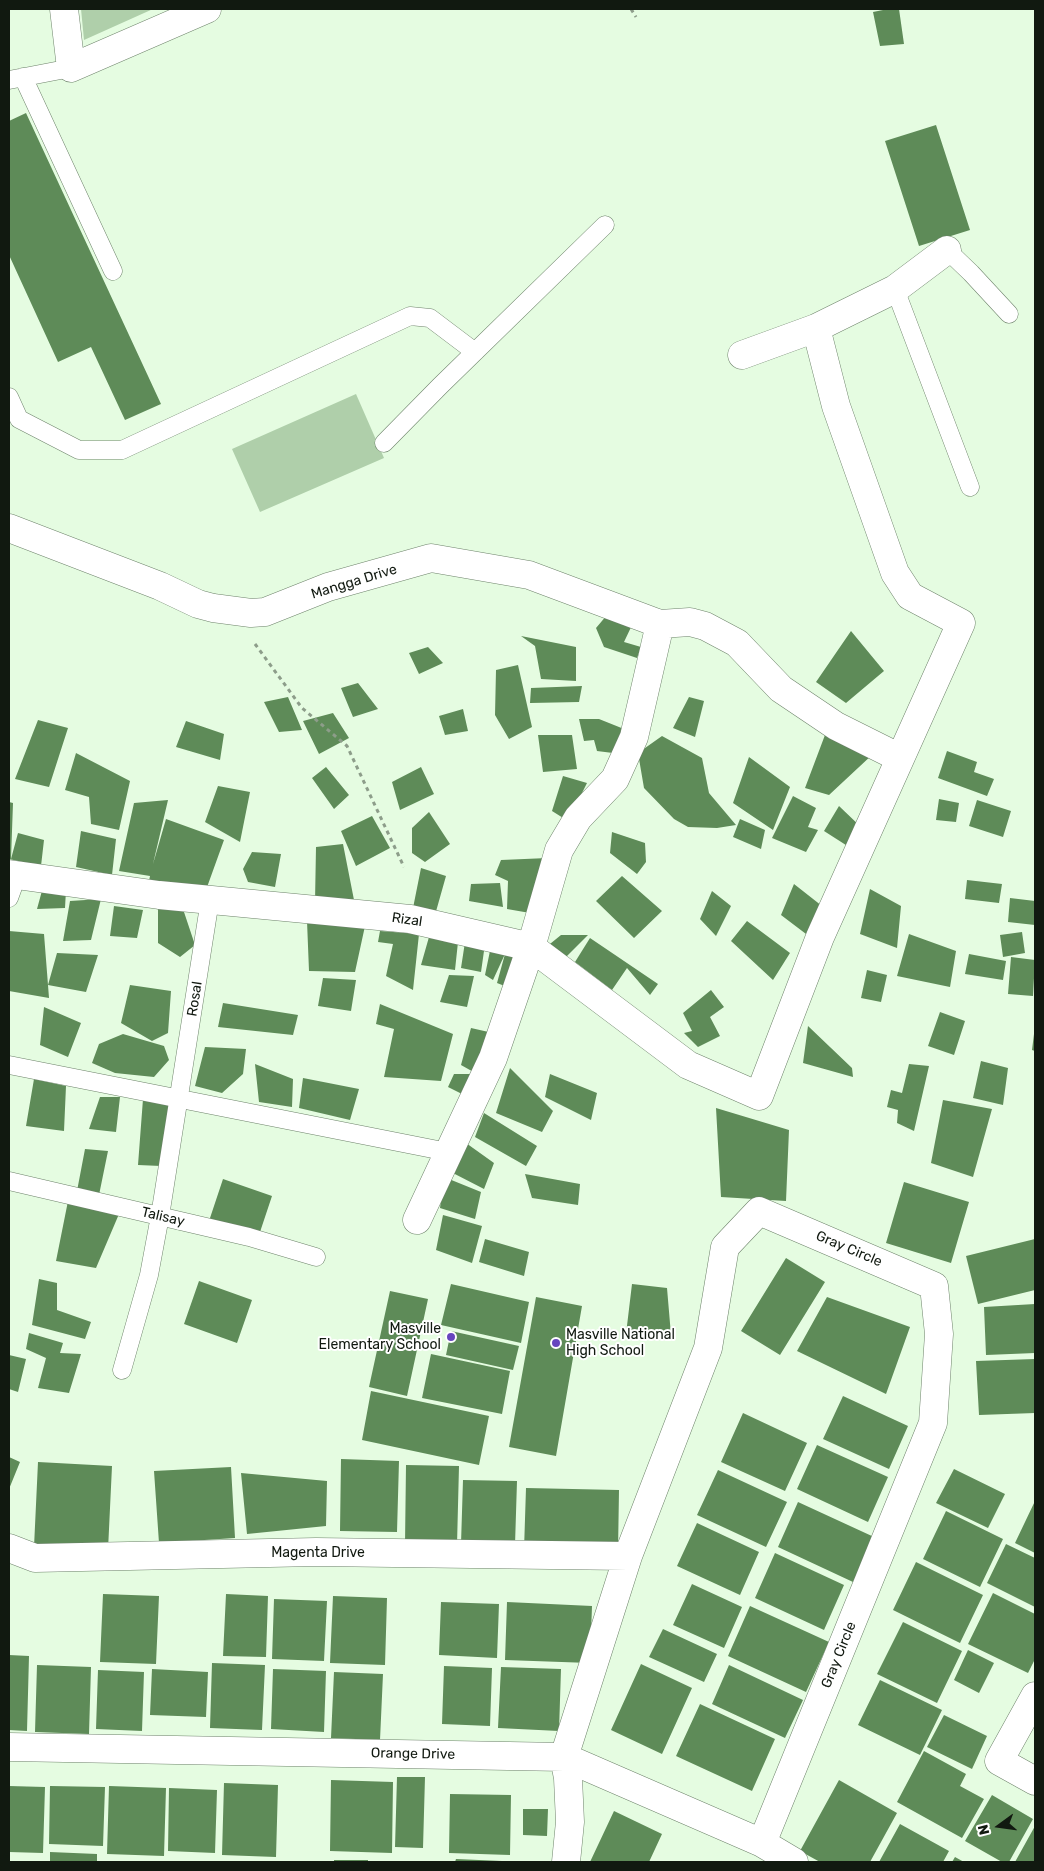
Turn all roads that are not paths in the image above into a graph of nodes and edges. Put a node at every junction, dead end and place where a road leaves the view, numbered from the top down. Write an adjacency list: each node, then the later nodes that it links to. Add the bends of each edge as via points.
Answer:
1 (64, 9): 3 (street)
2 (207, 9): 3 (street)
3 (71, 68): 4 (lane)
4 (16, 78): 7 (lane)
5 (605, 225): 11 (lane)
6 (947, 250): 8 (street); 9 (lane)
7 (113, 271)
8 (895, 289): 10 (street); 15 (lane)
9 (1009, 314)
10 (816, 328): 12 (street); 18 (street, via 836,406 895,573 910,596 961,623)
11 (475, 352): 13 (lane, via 430,318 410,316 122,450 79,450 19,419); 14 (lane)
12 (742, 355)
13 (9, 397)
14 (384, 443)
15 (970, 487)
16 (9, 528): 17 (street, Mangga Drive, via 213,608 265,612 328,587 431,558 529,575)
17 (660, 624): 18 (street, Mangga Drive, via 690,622 737,643 781,689 836,726); 21 (street, via 634,737 615,779 578,818 559,850)
18 (900, 758): 21 (street, Rizal, via 820,936 759,1096 688,1065)
19 (12, 882): 20 (street, Rizal)
20 (210, 900): 21 (street, Rizal, via 410,919); 23 (lane, Rosal)
21 (531, 947): 24 (street, via 493,1058)
22 (9, 1065): 23 (lane)
23 (180, 1098): 24 (lane); 26 (lane, Rosal)
24 (448, 1152): 27 (street)
25 (9, 1180): 26 (lane, Talisay)
26 (160, 1216): 28 (lane, Talisay); 29 (lane, Rosal)
27 (417, 1220)
28 (316, 1257)
29 (122, 1370)
30 (9, 1548): 31 (street, Magenta Drive, via 35,1558 316,1552)
31 (628, 1556): 34 (street, Gray Circle); 36 (street, Gray Circle, via 708,1348 725,1247 759,1211 934,1286 939,1334 933,1423)
32 (1035, 1696): 35 (street, via 999,1761)
33 (9, 1747): 34 (street, Orange Drive)
34 (564, 1757): 36 (street, Orange Drive); 37 (street, via 570,1822)
35 (1035, 1781)
36 (762, 1843): 38 (street, Orange Drive)
37 (566, 1862)
38 (794, 1862)

